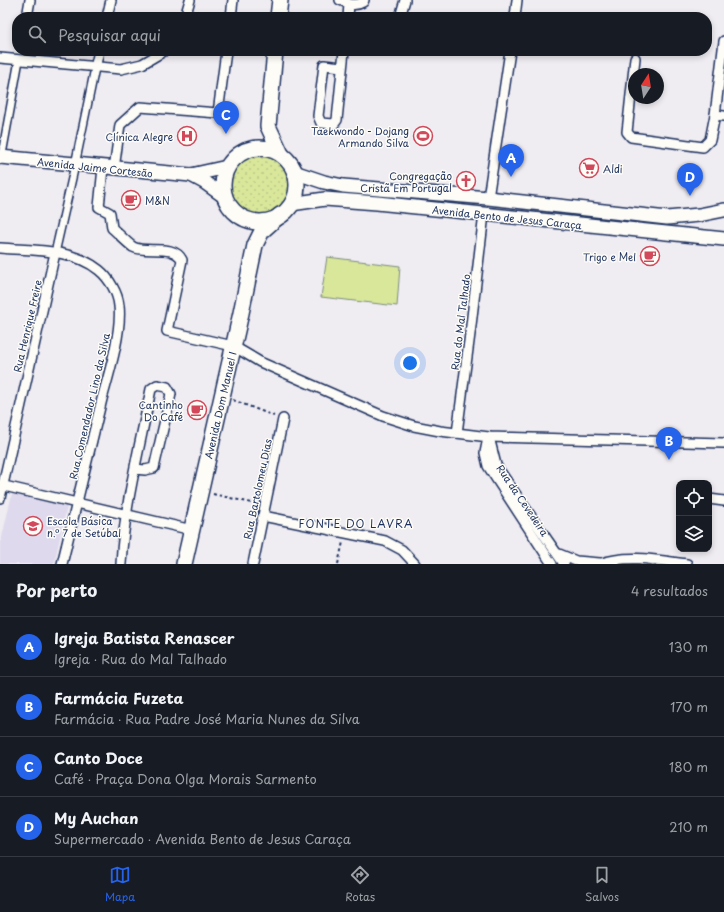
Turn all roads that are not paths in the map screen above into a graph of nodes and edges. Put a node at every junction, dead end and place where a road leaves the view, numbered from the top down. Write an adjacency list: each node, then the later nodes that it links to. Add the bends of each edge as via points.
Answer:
1 (30, 0): 11 (street)
2 (111, 0): 12 (street)
3 (190, 0): 13 (street)
4 (233, 0): 14 (street)
5 (280, 0): 15 (main road)
6 (340, 0): 10 (street)
7 (364, 0): 10 (street, via 359,5)
8 (405, 0): 17 (street)
9 (517, 0): 18 (street)
10 (349, 4): 16 (street)
11 (28, 12)
12 (108, 12)
13 (186, 12)
14 (232, 12)
15 (279, 12)
16 (348, 12)
17 (401, 12)
18 (516, 12)
19 (724, 41): 31 (street)
20 (20, 56): 27 (street); 30 (street); 35 (street)
21 (98, 56): 30 (street)
22 (156, 56): 30 (street, via 142,64 121,69)
23 (225, 56): 38 (street, via 218,114 140,107 120,125)
24 (275, 56): 32 (main road)
25 (343, 56): 29 (street)
26 (509, 56): 41 (street)
27 (0, 58)
28 (635, 58): 31 (street, via 627,132 631,137 703,147 710,140)
29 (342, 67): 29 (street, via 324,65 318,116 321,123 334,124 337,120)
30 (95, 68): 36 (street)
31 (720, 116)
32 (268, 126): 33 (main road); 34 (main road)
33 (251, 149): 34 (main road, via 261,148); 37 (main road, via 237,156)
34 (281, 154): 39 (main road)
35 (0, 159): 36 (main road, Avenida Jaime Cortesão)
36 (75, 165): 38 (main road, Avenida Jaime Cortesão); 50 (street)
37 (227, 167): 40 (main road, Avenida Jaime Cortesão); 42 (main road, via 223,187)
38 (109, 168): 40 (main road, Avenida Jaime Cortesão); 51 (street, via 100,207 110,213 112,228 134,248 172,252 180,255 182,260 168,331)
39 (294, 172): 41 (main road, Avenida Bento de Jesus Caraça, via 343,186); 43 (main road, via 295,194)
40 (191, 175): 42 (main road, Avenida Jaime Cortesão, via 204,182)
41 (488, 198): 44 (main road, Avenida Bento de Jesus Caraça, via 667,218)
42 (228, 203): 46 (main road, via 240,216 249,220 260,222); 48 (main road, via 247,226)
43 (291, 204): 45 (main road, Avenida Bento de Jesus Caraça, via 325,199); 46 (main road)
44 (724, 210)
45 (484, 214): 47 (main road, Avenida Bento de Jesus Caraça); 53 (street, Rua do Mal Talhado)
46 (280, 215): 48 (main road, Avenida Dom Manuel I, via 262,231)
47 (724, 239)
48 (255, 245): 51 (main road, Avenida Dom Manuel I)
49 (0, 248): 50 (street, Rua Comendador Lino da Silva)
50 (55, 253): 57 (street, Rua Henrique Freire); 61 (street, Rua Comendador Lino da Silva, via 68,254 100,270 116,293 119,306 109,371)
51 (233, 346): 53 (street, via 260,362 383,416 414,426); 64 (main road, Avenida Dom Manuel I)
52 (283, 419): 62 (street, Rua Bartolomeu Dias)
53 (457, 433): 54 (street)
54 (489, 437): 55 (street); 65 (street, Rua da Cevedeira, via 496,465); 71 (street, Rua da Cevedeira, via 485,453 488,466)
55 (724, 443)
56 (135, 469): 56 (street, via 154,468 171,394 167,387 156,385 151,389); 63 (street)
57 (1, 486): 58 (street, Rua Henrique Freire); 61 (street)
58 (0, 498)
59 (712, 499): 60 (street)
60 (724, 500)
61 (77, 503): 63 (street); 66 (street, Rua Comendador Lino da Silva)
62 (264, 511): 69 (street, Rua Bartolomeu Dias); 70 (street, via 344,533 386,541 402,550)
63 (126, 514): 64 (street); 67 (street)
64 (192, 530): 68 (main road, Avenida Dom Manuel I)
65 (556, 552): 72 (street, Rua da Cevedeira); 73 (street, Rua da Cevedeira, via 576,561)
66 (62, 564)
67 (121, 564)
68 (184, 564)
69 (253, 564)
70 (415, 564)
71 (552, 564)
72 (564, 564)
73 (599, 564): 74 (street, via 637,558)
74 (687, 564)

